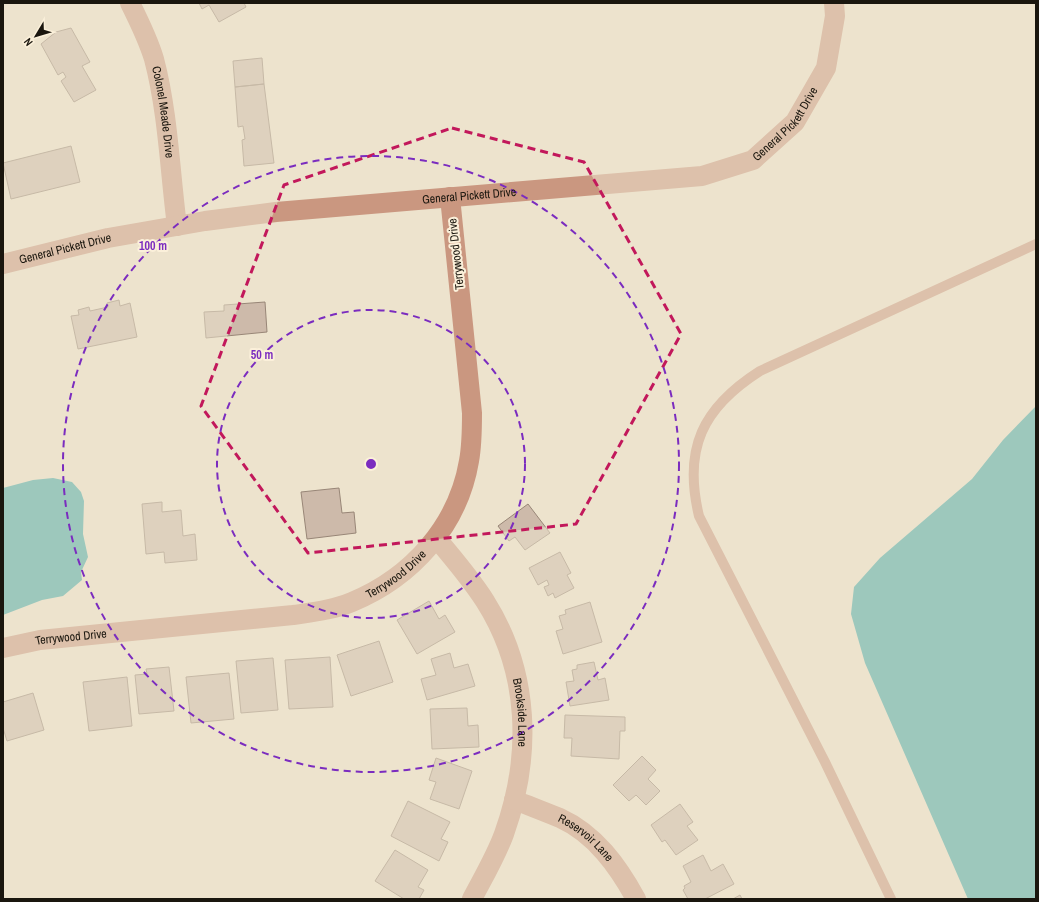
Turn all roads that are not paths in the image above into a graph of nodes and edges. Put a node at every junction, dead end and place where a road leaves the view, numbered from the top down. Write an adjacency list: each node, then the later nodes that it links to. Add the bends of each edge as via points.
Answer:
1 (130, 3): 4 (street, Colonel Meade Drive, via 154,59 161,92)
2 (834, 3): 3 (street, General Pickett Drive, via 835,16 826,68 795,122 753,160 702,176)
3 (450, 197): 4 (street, General Pickett Drive, via 276,212); 7 (street, Terrywood Drive, via 472,413 472,438 463,485)
4 (176, 226): 6 (street, General Pickett Drive, via 108,238)
5 (1036, 244): 12 (lane, via 760,370 739,384 720,402 706,422 697,445 693,468 694,493 699,516 825,762)
6 (3, 264)
7 (437, 539): 8 (street, Terrywood Drive, via 415,562 373,592 351,603 324,611 53,638); 9 (street, Brookside Lane, via 466,573 486,602 513,660 523,719 523,754)
8 (3, 648)
9 (514, 800): 10 (street, Brookside Lane, via 504,835); 11 (street, Reservoir Lane, via 581,830 597,843 614,863)
10 (472, 899)
11 (636, 899)
12 (891, 899)

